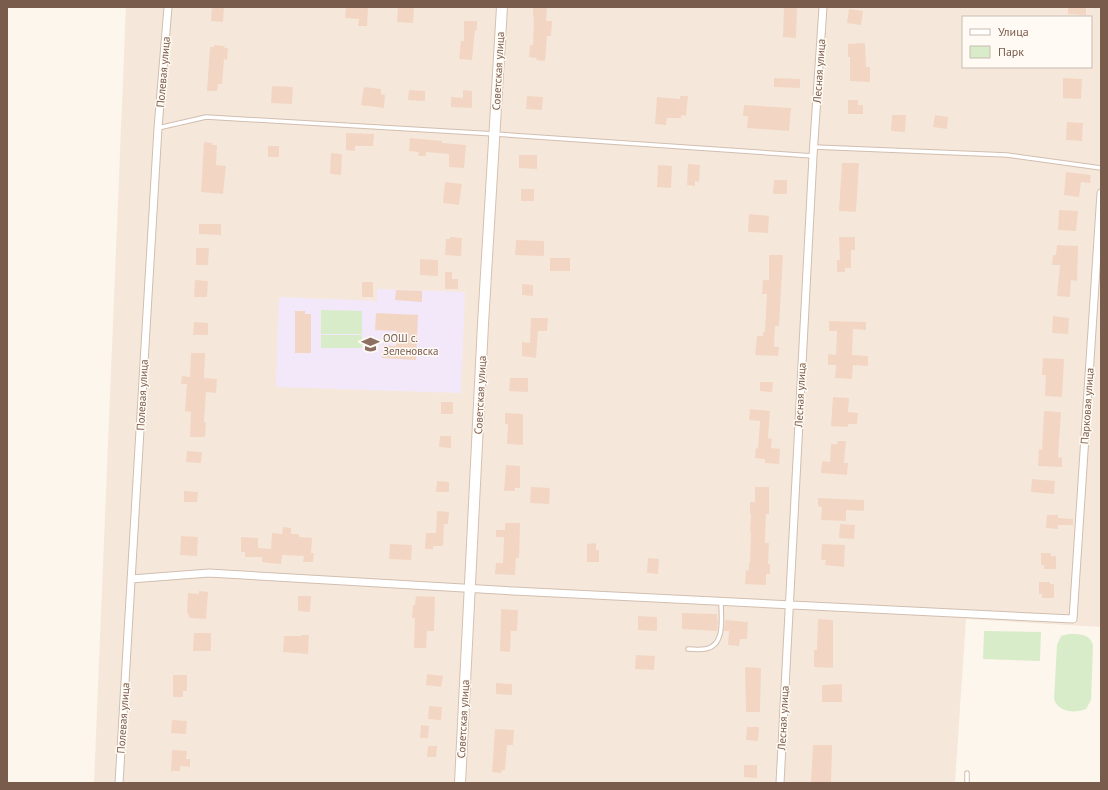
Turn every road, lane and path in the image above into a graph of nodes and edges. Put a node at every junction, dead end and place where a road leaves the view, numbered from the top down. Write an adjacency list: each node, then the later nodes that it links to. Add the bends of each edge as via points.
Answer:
1 (168, 7): 4 (street, Полевая улица)
2 (502, 7): 5 (street, Советская улица)
3 (823, 7): 6 (street, Лесная улица)
4 (158, 128): 5 (lane, via 206,117); 10 (street, Полевая улица)
5 (495, 134): 7 (lane); 11 (street, Советская улица)
6 (814, 147): 7 (street, Лесная улица); 8 (lane, via 1007,155)
7 (813, 156): 13 (street, Лесная улица)
8 (1101, 168)
9 (1101, 193): 13 (street, Парковая улица, via 1073,619)
10 (131, 579): 11 (street, via 209,573); 16 (street, Полевая улица)
11 (470, 588): 12 (street); 17 (street, Советская улица)
12 (721, 601): 13 (street); 14 (lane, via 718,641 706,649)
13 (789, 604): 18 (street, Лесная улица)
14 (688, 649)
15 (967, 773): 19 (lane)
16 (120, 783)
17 (460, 783)
18 (780, 783)
19 (967, 783)

